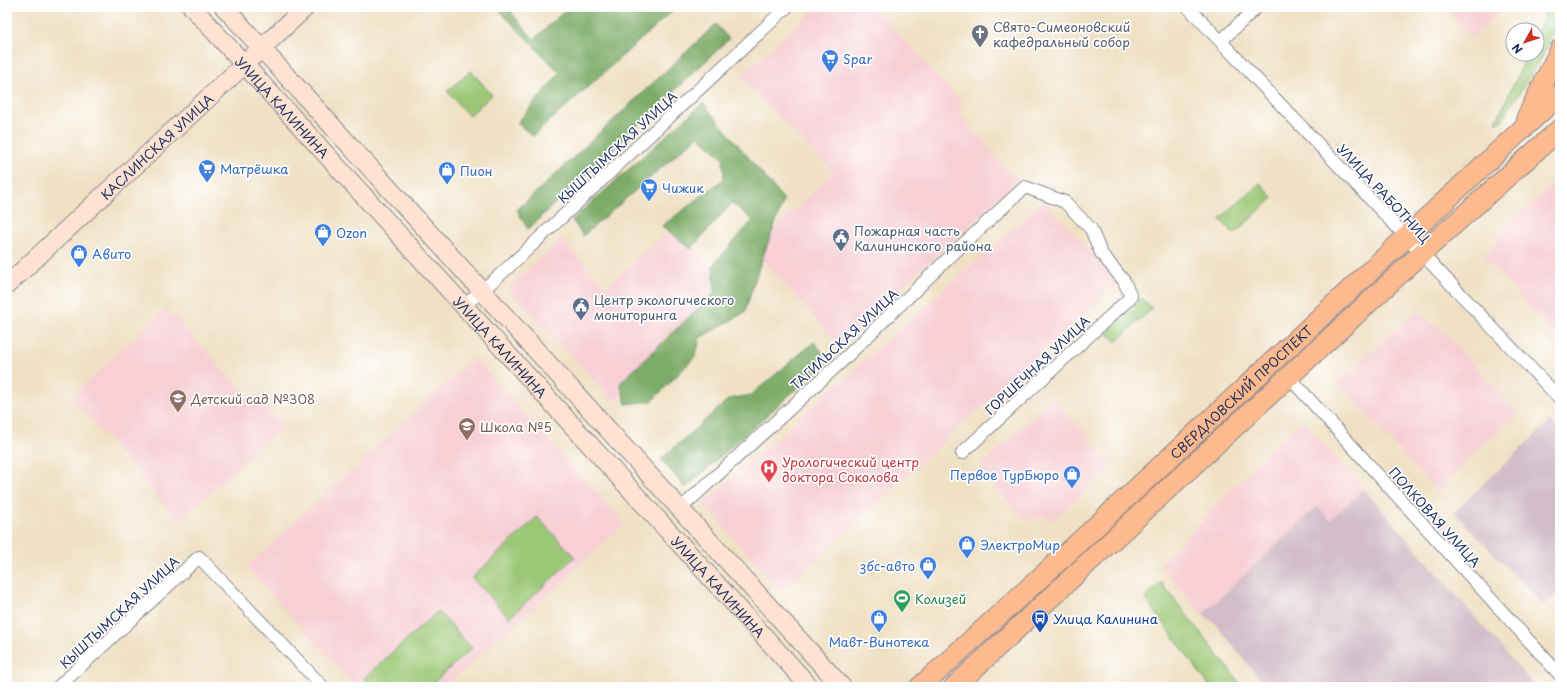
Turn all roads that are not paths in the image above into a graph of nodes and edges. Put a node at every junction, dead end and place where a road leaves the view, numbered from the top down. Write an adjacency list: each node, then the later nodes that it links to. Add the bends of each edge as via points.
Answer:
1 (192, 7): 10 (main road, УЛИЦА КАЛИНИНА)
2 (224, 7): 8 (main road, УЛИЦА КАЛИНИНА)
3 (306, 7): 8 (main road, КАСЛИНСКАЯ УЛИЦА)
4 (787, 7): 19 (street, КЫШТЫМСКАЯ УЛИЦА)
5 (1188, 7): 7 (street, УЛИЦА РАБОТНИЦ)
6 (1257, 7): 7 (street)
7 (1221, 41): 16 (street, УЛИЦА РАБОТНИЦ)
8 (262, 49): 10 (main road, КАСЛИНСКАЯ УЛИЦА); 19 (main road, УЛИЦА КАЛИНИНА)
9 (1560, 50): 13 (main road)
10 (244, 65): 18 (main road, КАСЛИНСКАЯ УЛИЦА); 21 (main road, УЛИЦА КАЛИНИНА)
11 (1560, 94): 13 (main road, СВЕРДЛОВСКИЙ ПРОСПЕКТ)
12 (1560, 129): 15 (main road, СВЕРДЛОВСКИЙ ПРОСПЕКТ)
13 (1520, 131): 16 (main road, СВЕРДЛОВСКИЙ ПРОСПЕКТ)
14 (1560, 147): 15 (main road)
15 (1520, 164): 17 (main road, СВЕРДЛОВСКИЙ ПРОСПЕКТ)
16 (1405, 236): 17 (street, УЛИЦА РАБОТНИЦ); 31 (main road, СВЕРДЛОВСКИЙ ПРОСПЕКТ, via 1063,557)
17 (1421, 254): 22 (main road, СВЕРДЛОВСКИЙ ПРОСПЕКТ); 23 (street, УЛИЦА РАБОТНИЦ)
18 (7, 285)
19 (482, 291): 21 (street, КЫШТЫМСКАЯ УЛИЦА); 25 (main road, УЛИЦА КАЛИНИНА)
20 (1130, 297): 24 (street, ГОРШЕЧНАЯ УЛИЦА); 25 (street, ТАГИЛЬСКАЯ УЛИЦА, via 1124,281 1101,253 1091,229 1065,202 1025,187 842,361)
21 (464, 306): 29 (main road, УЛИЦА КАЛИНИНА)
22 (1289, 377): 26 (street, ПОЛКОВАЯ УЛИЦА); 32 (main road, СВЕРДЛОВСКИЙ ПРОСПЕКТ)
23 (1560, 399)
24 (962, 453)
25 (680, 509): 30 (main road, УЛИЦА КАЛИНИНА)
26 (1560, 675)
27 (58, 687): 28 (street, КЫШТЫМСКАЯ УЛИЦА, via 199,557)
28 (323, 687)
29 (810, 687)
30 (842, 687)
31 (920, 687)
32 (954, 687)

